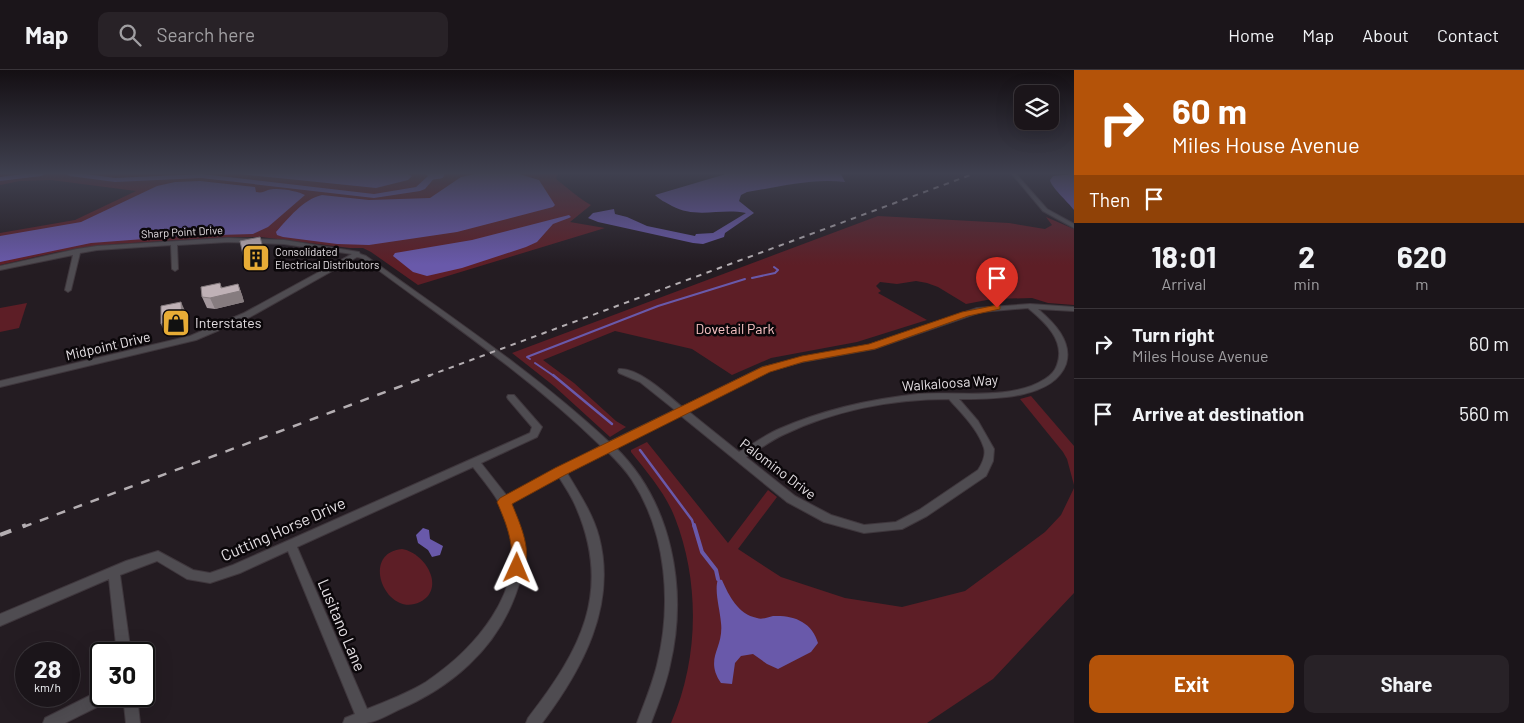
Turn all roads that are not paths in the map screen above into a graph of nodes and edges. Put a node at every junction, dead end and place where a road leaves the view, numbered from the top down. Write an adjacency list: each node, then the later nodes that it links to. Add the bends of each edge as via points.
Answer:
1 (1040, 204): 2 (street)
2 (1074, 226)
3 (174, 243): 4 (street, Sharp Point Drive); 5 (street, Sharp Point Drive, via 257,240 351,252); 7 (street)
4 (77, 252): 6 (street, Sharp Point Drive); 8 (street)
5 (355, 257): 12 (street, Midpoint Drive, via 247,315 193,338); 16 (street, Sharp Point Drive, via 364,257 519,368 553,395)
6 (0, 268)
7 (175, 269)
8 (68, 290)
9 (1030, 306): 10 (street); 13 (street, Walkaloosa Way, via 1053,328 1063,346 1063,362 1057,373 1048,382 1016,392); 15 (street, via 980,310 871,347 784,364 748,377)
10 (1074, 309)
11 (622, 371): 15 (street, Palomino Drive, via 643,380)
12 (0, 384)
13 (951, 396): 17 (street, Walkaloosa Way, via 919,397 838,412 781,432); 17 (street, Palomino Drive, via 984,438 989,449 988,461 982,473 960,489 898,526 864,529 828,519 791,499)
14 (511, 397): 18 (street, Cutting Horse Drive, via 537,427 534,436)
15 (681, 410): 16 (street); 17 (street, Palomino Drive)
16 (607, 447): 19 (street); 32 (street, Sharp Point Drive, via 640,483 653,509 666,548 671,578 668,648 663,673)
17 (739, 457)
18 (475, 462): 20 (street); 21 (street, Cutting Horse Drive)
19 (560, 471): 20 (street); 31 (street, via 577,494 592,530 599,564 596,605 582,649 554,697)
20 (504, 502): 27 (street, via 515,528 518,546 516,577 503,611 479,646 460,665 428,688)
21 (291, 545): 22 (street, Cutting Horse Drive, via 210,578 191,575 158,556); 27 (street, Lusitano Lane)
22 (114, 572): 23 (street, Cutting Horse Drive); 24 (street)
23 (0, 620)
24 (123, 642)
25 (90, 703): 28 (street)
26 (131, 707): 29 (street)
27 (363, 717): 30 (street)
28 (50, 723)
29 (133, 723)
30 (350, 723)
31 (532, 723)
32 (644, 723)

